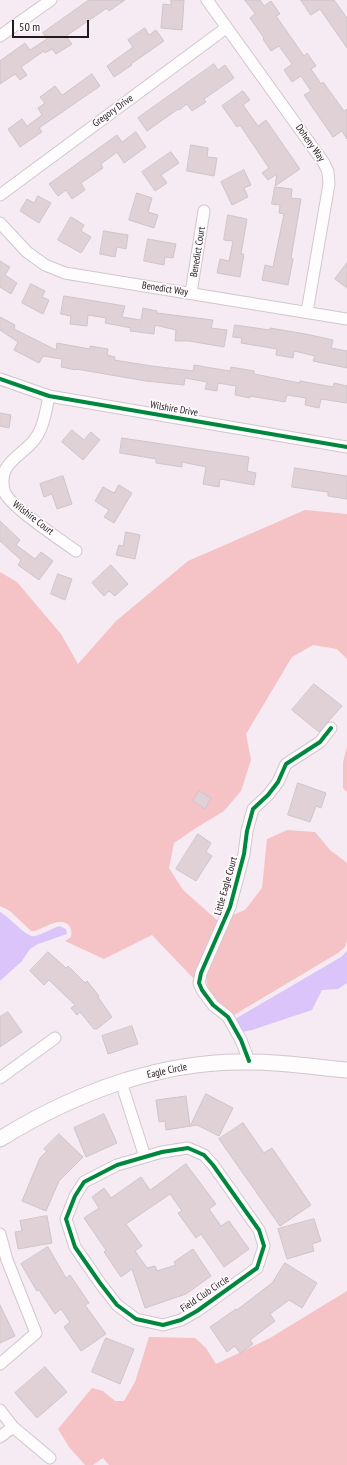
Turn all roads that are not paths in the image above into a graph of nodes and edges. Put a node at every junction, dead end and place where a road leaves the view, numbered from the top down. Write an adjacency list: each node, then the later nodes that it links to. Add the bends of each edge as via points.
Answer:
1 (51, 0): 4 (street)
2 (207, 0): 3 (street, Doheny Way)
3 (226, 28): 5 (street, Gregory Drive); 9 (street, Doheny Way, via 328,172 329,184)
4 (0, 36)
5 (0, 195)
6 (204, 211): 8 (street, Benedict Court)
7 (0, 223): 8 (street, Benedict Way, via 26,252 45,265 65,273)
8 (191, 293): 9 (street, Benedict Way)
9 (307, 312): 10 (street, Benedict Way)
10 (347, 319)
11 (0, 379): 12 (street, Wilshire Drive)
12 (49, 396): 13 (street, Wilshire Drive); 14 (street, Wilshire Court, via 42,427 35,440 5,468 3,481 6,494 14,504)
13 (347, 447)
14 (76, 551)
15 (330, 728): 17 (street, Little Eagle Court, via 320,742 286,764 278,782 253,809 230,907 201,973 199,983 202,990 213,1005 228,1017 241,1040)
16 (55, 1038): 19 (street)
17 (249, 1062): 18 (street, Eagle Circle); 20 (street, Eagle Circle, via 195,1065)
18 (347, 1070)
19 (0, 1078)
20 (121, 1082): 21 (street, Eagle Circle, via 52,1110); 22 (street)
21 (0, 1139)
22 (144, 1156): 22 (street, Field Club Circle, via 117,1165 84,1182 66,1219 75,1247 117,1305 136,1319 163,1325 181,1320 197,1311 257,1268 264,1246 259,1230 204,1155 188,1148)
23 (0, 1234): 24 (street)
24 (4, 1263): 25 (street, via 36,1333)
25 (0, 1364)
26 (0, 1410): 27 (street)
27 (13, 1427): 28 (street); 29 (street)
28 (0, 1437)
29 (50, 1458)

